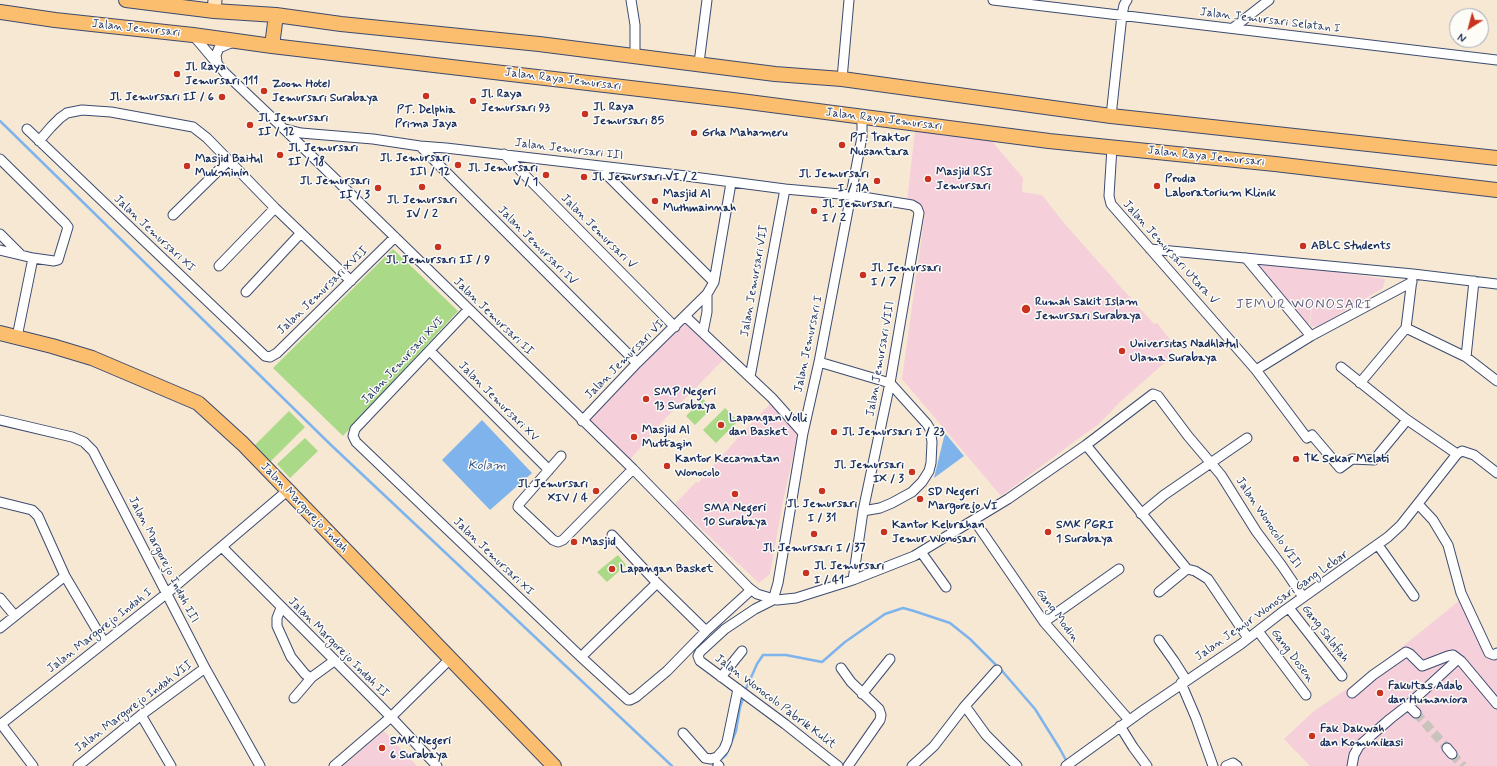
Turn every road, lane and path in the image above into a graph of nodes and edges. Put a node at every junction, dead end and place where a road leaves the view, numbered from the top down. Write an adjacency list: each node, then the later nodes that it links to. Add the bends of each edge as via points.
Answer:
1 (126, 0): 9 (main road)
2 (631, 0): 18 (street, via 635,25)
3 (707, 0): 21 (street)
4 (849, 0): 22 (street)
5 (993, 0): 8 (street, Jalan Jemursari Selatan I)
6 (1127, 0): 13 (street)
7 (1268, 0): 14 (street)
8 (1046, 3): 13 (street, Jalan Jemursari Selatan I)
9 (198, 4): 10 (main road)
10 (214, 5): 12 (main road)
11 (0, 12): 15 (main road, Jalan Jemursari)
12 (276, 15): 17 (main road); 18 (main road)
13 (1122, 15): 14 (street, Jalan Jemursari Selatan I); 24 (street)
14 (1233, 28): 19 (street, Jalan Jemursari Selatan I)
15 (193, 35): 16 (main road, Jalan Jemursari); 20 (street, Jalan Jemursari II)
16 (235, 41): 17 (main road, Jalan Jemursari); 20 (street, via 219,48)
17 (272, 46): 23 (main road, Jalan Raya Jemursari)
18 (635, 57): 21 (main road)
19 (1497, 60)
20 (217, 62): 26 (street, Jalan Jemursari II, via 225,73)
21 (699, 64): 22 (main road, via 775,74)
22 (842, 79): 24 (main road)
23 (862, 116): 29 (main road, Jalan Raya Jemursari); 38 (street, Jalan Jemursari I, via 862,137)
24 (1111, 116): 31 (main road)
25 (27, 129): 27 (street, Jalan Jemursari XI)
26 (284, 129): 28 (street, Jalan Jemursari III); 43 (street, Jalan Jemursari II)
27 (39, 141): 33 (street, via 67,113 82,110 111,112 193,127 202,132); 66 (street, Jalan Jemursari XI)
28 (420, 146): 30 (street, Jalan Jemursari III); 69 (street, Jalan Jemursari IV)
29 (1112, 147): 37 (main road, Jalan Raya Jemursari); 44 (street, Jalan Jemursari Utara V, via 1110,204)
30 (504, 154): 34 (street, Jalan Jemursari III); 59 (street, Jalan Jemursari V)
31 (1497, 158)
32 (0, 159): 47 (street, via 68,226 58,260)
33 (228, 161): 39 (street); 40 (street)
34 (598, 166): 35 (street, Jalan Jemursari III); 53 (street)
35 (731, 183): 36 (street, Jalan Jemursari III); 53 (street, Jalan Jemursari VI)
36 (784, 189): 38 (street, Jalan Jemursari III); 72 (street, Jalan Jemursari VII)
37 (1497, 190)
38 (851, 195): 68 (street, Jalan Jemursari I); 75 (street, Jalan Jemursari VIII, via 912,206 917,208 919,213)
39 (275, 208): 42 (street); 49 (street)
40 (173, 215)
41 (0, 234): 46 (street)
42 (300, 234): 51 (street); 55 (street)
43 (395, 237): 51 (street, Jalan Jemursari XVII); 57 (street, Jalan Jemursari II)
44 (1150, 249): 48 (street); 71 (street, Jalan Jemursari Utara V)
45 (0, 250): 46 (street)
46 (22, 255): 47 (street)
47 (33, 258): 64 (street)
48 (1246, 258): 50 (street); 63 (street)
49 (218, 266)
50 (1412, 278): 52 (street); 60 (street); 63 (street)
51 (351, 281): 66 (street, Jalan Jemursari XVII, via 274,356)
52 (1474, 281): 54 (street); 67 (street)
53 (714, 282): 56 (street, Jalan Jemursari VI)
54 (1497, 284)
55 (246, 292)
56 (707, 294): 58 (street, Jalan Jemursari VI); 61 (street, Jalan Jemursari VI)
57 (468, 310): 65 (street, Jalan Jemursari XVI); 78 (street, Jalan Jemursari II)
58 (686, 317): 59 (street, Jalan Jemursari VI); 61 (street)
59 (675, 327): 69 (street, Jalan Jemursari VI)
60 (1406, 328): 67 (street); 74 (street)
61 (703, 332): 72 (street)
62 (0, 333): 64 (main road, Jalan Margorejo Indah)
63 (1311, 336): 71 (street)
64 (17, 337): 89 (main road, Jalan Margorejo Indah, via 92,358 198,403 243,444)
65 (430, 351): 79 (street, Jalan Jemursari XVI); 87 (street, Jalan Jemursari XV)
66 (265, 356)
67 (1466, 357): 73 (street)
68 (819, 362): 75 (street); 80 (street, Jalan Jemursari I)
69 (637, 363): 78 (street, Jalan Jemursari VI)
70 (1341, 367): 74 (street)
71 (1256, 370): 77 (street, Jalan Jemursari Utara V, via 1307,438 1312,435 1340,468 1352,459 1374,460)
72 (750, 377): 80 (street)
73 (1497, 381)
74 (1360, 382): 77 (street)
75 (890, 383): 92 (street, Jalan Jemursari VIII); 92 (street, via 930,429 931,463 922,482 912,492 880,508)
76 (0, 420): 107 (street, Jalan Margorejo Indah III, via 72,437 89,446)
77 (1407, 420): 83 (street)
78 (582, 421): 86 (street, Jalan Jemursari II)
79 (355, 429): 125 (street, Jalan Jemursari XI, via 353,436 356,442)
80 (803, 432): 111 (street, Jalan Jemursari I)
81 (1247, 438): 85 (street)
82 (1088, 447): 85 (street, Jalan Wonocolo VIII, via 1153,394 1158,396); 93 (street); 94 (street)
83 (1457, 454): 88 (street, via 1462,451 1474,455); 91 (street, Jalan Jemur Wonosari Gang Lebar)
84 (561, 456): 87 (street)
85 (1210, 463): 93 (street); 110 (street, Jalan Wonocolo VIII, via 1221,475 1256,532)
86 (633, 469): 87 (street, via 558,542 518,507); 105 (street, Jalan Jemursari II)
87 (549, 470)
88 (1497, 473)
89 (287, 491): 97 (street, Jalan Margorejo Indah I); 124 (main road, Jalan Margorejo Indah)
90 (0, 502): 101 (street, via 36,512)
91 (1418, 504): 96 (street, Jalan Jemur Wonosari Gang Lebar, via 1397,529); 123 (street, via 1433,520 1448,545 1461,593 1489,653)
92 (863, 511): 102 (street, Jalan Jemursari VIII)
93 (1141, 514): 100 (street)
94 (974, 520): 98 (street); 115 (street, Gang Modin)
95 (612, 535): 103 (street)
96 (1378, 544): 108 (street); 110 (street, Jalan Jemur Wonosari Gang Lebar)
97 (222, 547): 107 (street, Jalan Margorejo Indah I); 112 (street, Jalan Margorejo Indah II)
98 (921, 552): 102 (street); 104 (street)
99 (1119, 569): 115 (street)
100 (1187, 569): 106 (street); 119 (street, via 1208,579)
101 (65, 576): 114 (street); 121 (street)
102 (853, 580): 111 (street, via 796,598)
103 (657, 583): 117 (street); 125 (street)
104 (946, 587)
105 (751, 590): 111 (street); 117 (street)
106 (1159, 592)
107 (166, 594): 121 (street, Jalan Margorejo Indah I); 129 (street, Jalan Margorejo Indah III)
108 (1414, 596)
109 (0, 598): 114 (street)
110 (1303, 598): 113 (street, Jalan Jemur Wonosari Gang Lebar)
111 (773, 600): 134 (street, Jalan Wonocolo Pabrik Kulit, via 738,620 700,652 700,661)
112 (282, 608): 128 (street, Jalan Margorejo Indah II); 133 (street, via 277,618 277,626 285,647 305,674)
113 (1289, 608): 118 (street, Jalan Jemur Wonosari Gang Lebar); 132 (street, Gang Salafiah)
114 (15, 616): 116 (street)
115 (1044, 622): 147 (street, Gang Modin)
116 (0, 628)
117 (706, 631): 125 (street, Jalan Jemursari XI, via 668,671 633,700 626,698)
118 (1258, 631): 119 (street, Jalan Jemur Wonosari Gang Lebar); 139 (street, Gang Dosen)
119 (1248, 638): 135 (street, Jalan Jemur Wonosari Gang Lebar)
120 (1159, 640): 135 (street, via 1174,661)
121 (104, 642): 148 (street, Jalan Margorejo Indah I)
122 (742, 651): 134 (street)
123 (1494, 654)
124 (451, 658): 146 (street); 159 (main road, Jalan Margorejo Indah)
125 (581, 658)
126 (890, 659): 138 (street)
127 (1458, 659): 137 (street, via 1451,655 1422,666 1406,652); 141 (street); 142 (street)
128 (334, 661): 133 (street); 146 (street, Jalan Margorejo Indah II)
129 (206, 668): 145 (street, Jalan Margorejo Indah VII); 156 (street, Jalan Margorejo Indah III)
130 (841, 668): 138 (street)
131 (997, 670): 143 (street)
132 (1342, 676)
133 (312, 677): 140 (street)
134 (721, 677): 136 (street, Jalan Wonocolo Pabrik Kulit)
135 (1184, 682): 147 (street, Jalan Jemur Wonosari Gang Lebar); 165 (street)
136 (739, 690): 151 (street, via 727,742); 160 (street, Jalan Wonocolo Pabrik Kulit)
137 (1352, 693)
138 (862, 694): 161 (street, via 879,709 882,716)
139 (1306, 695)
140 (294, 698)
141 (1497, 704)
142 (1408, 705): 144 (street); 168 (street, via 1359,746)
143 (964, 706): 162 (street, via 934,746); 163 (street, via 986,735)
144 (1416, 714)
145 (141, 715): 154 (street, Jalan Margorejo Indah VII); 155 (street)
146 (391, 717): 157 (street); 158 (street, Jalan Margorejo Indah II)
147 (1129, 720): 149 (street, Jalan Jemur Wonosari Gang Lebar)
148 (0, 725): 153 (street)
149 (1120, 726): 152 (street, Jalan Jemur Wonosari Gang Lebar); 164 (street)
150 (683, 733): 151 (street, via 705,758)
151 (717, 763)
152 (1071, 764)
153 (33, 766)
154 (78, 766)
155 (171, 766)
156 (260, 766)
157 (334, 766)
158 (437, 766)
159 (554, 766)
160 (838, 766)
161 (848, 766)
162 (912, 766)
163 (1017, 766)
164 (1147, 766)
165 (1213, 766)
166 (1226, 766): 167 (street, via 1232,763)
167 (1237, 766)
168 (1352, 766)

